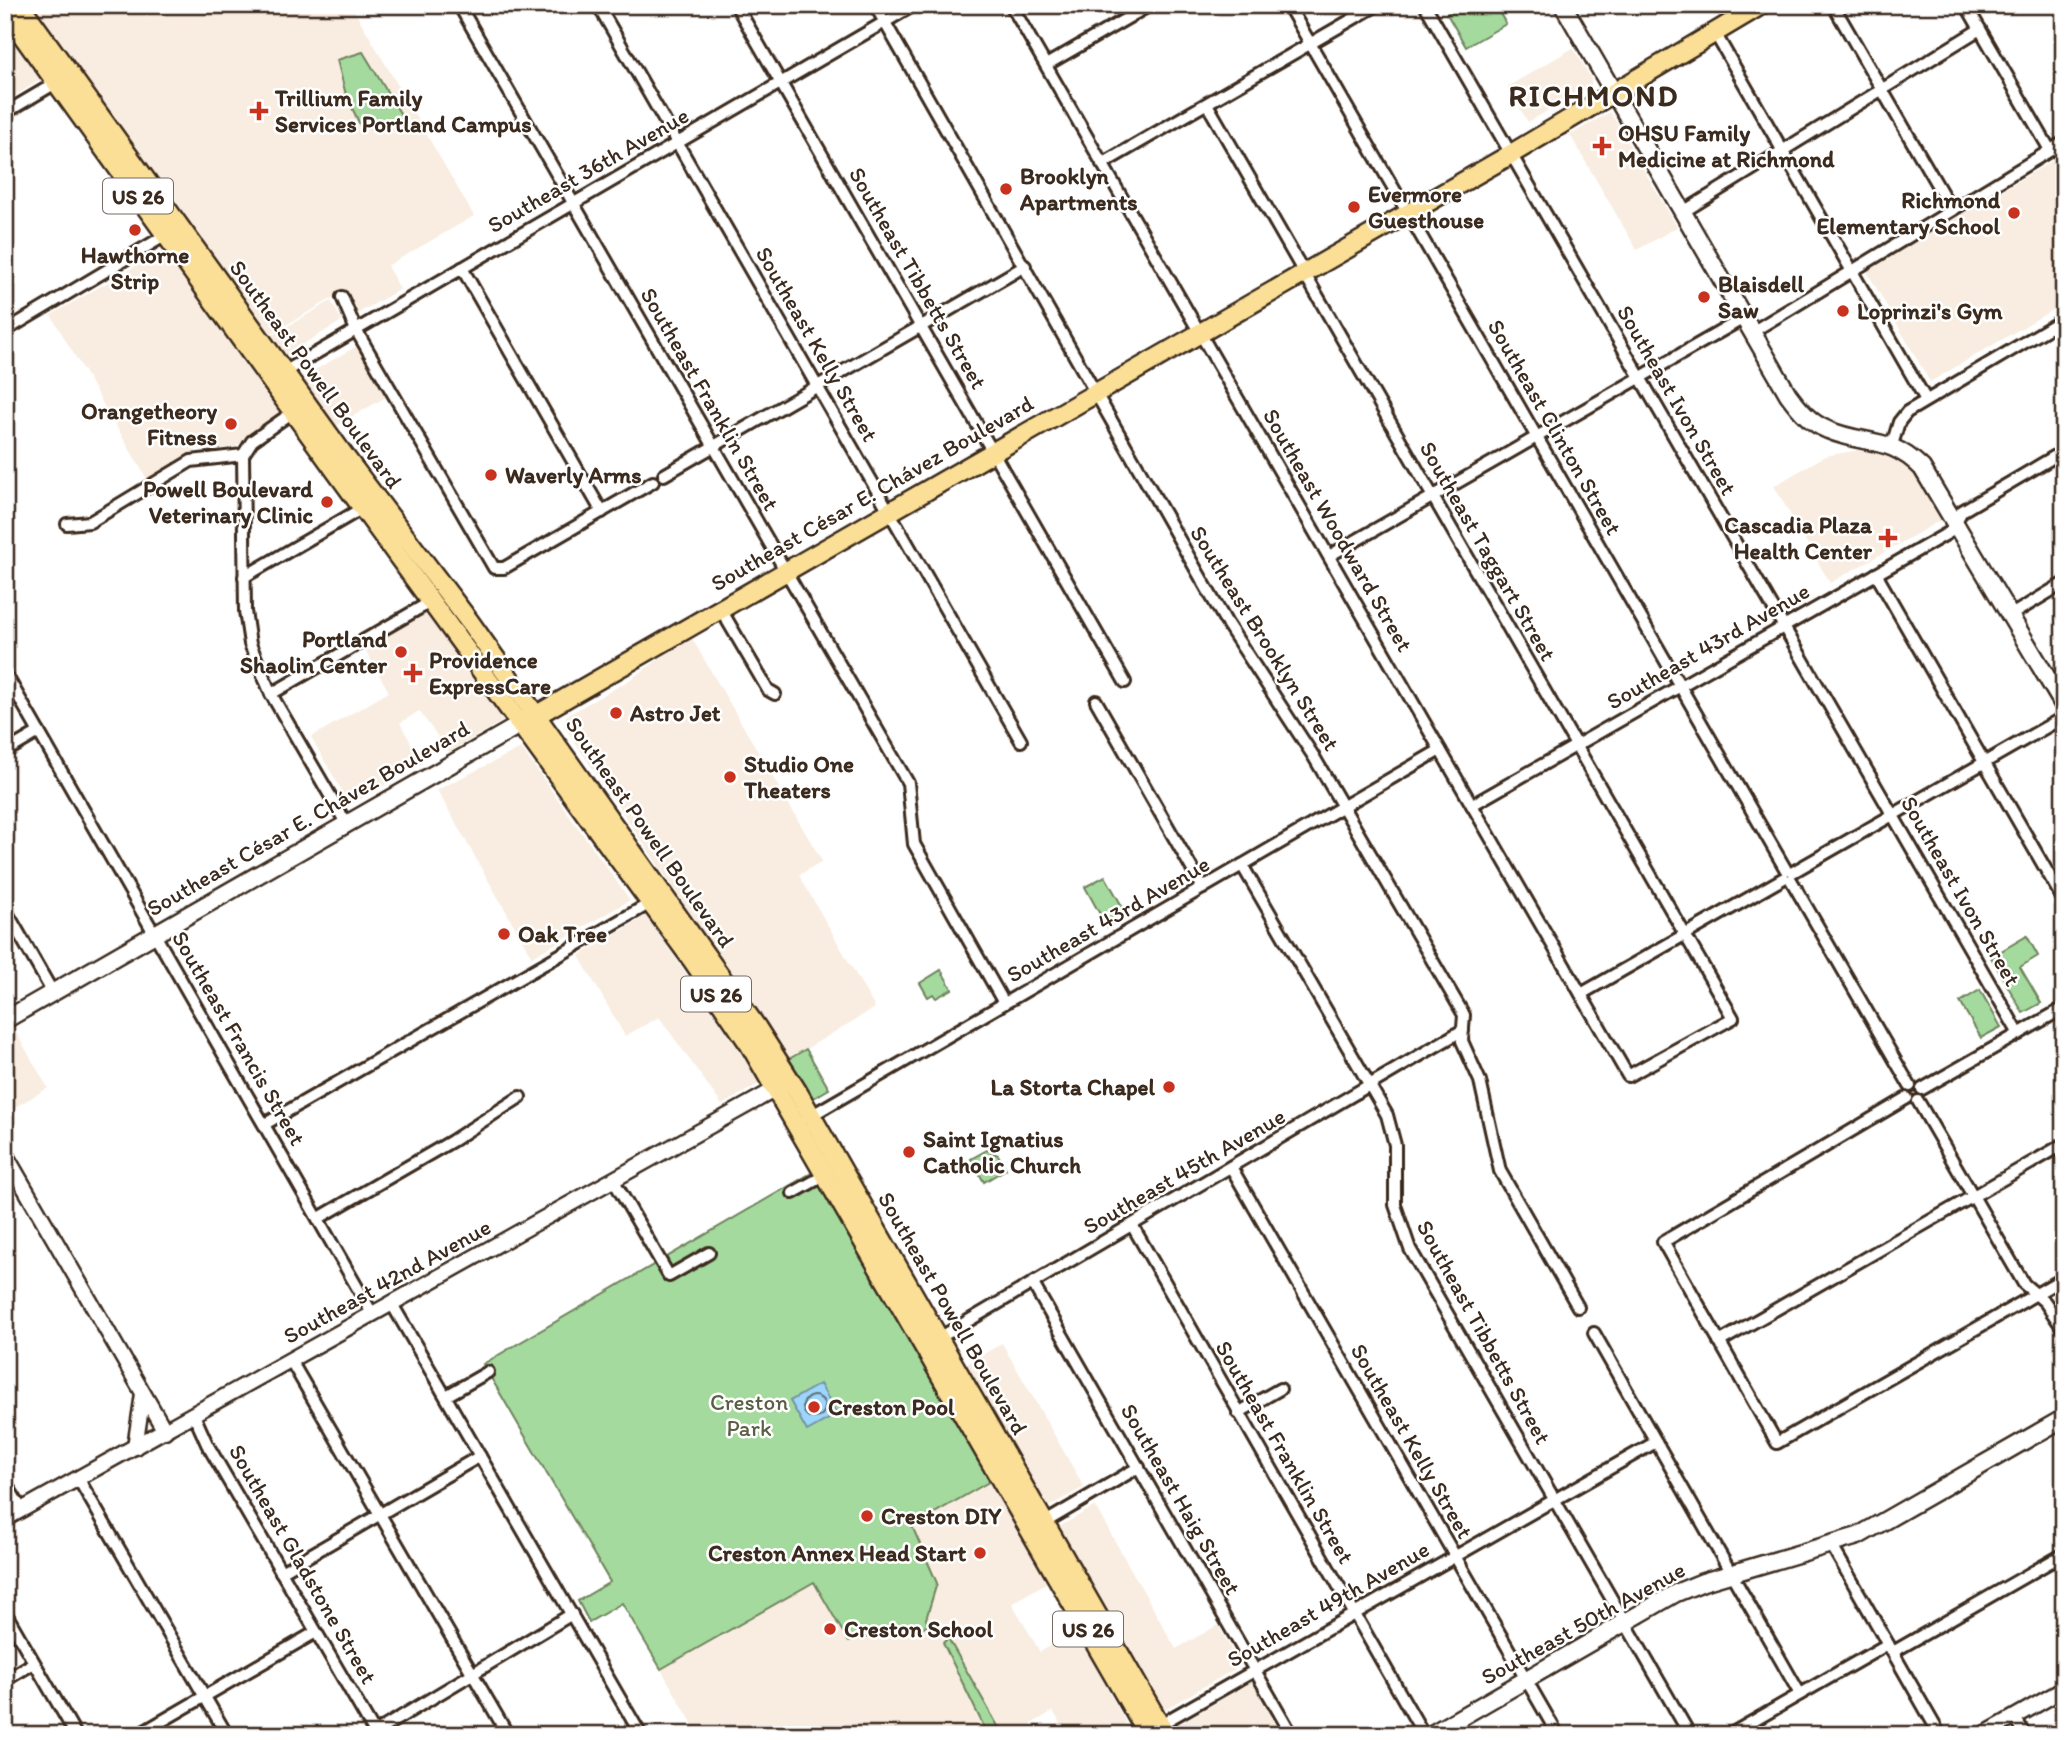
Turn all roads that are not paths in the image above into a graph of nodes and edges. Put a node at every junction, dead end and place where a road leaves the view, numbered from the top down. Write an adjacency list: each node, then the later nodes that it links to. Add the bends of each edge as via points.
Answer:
1 (20, 5): 22 (main road, Southeast Powell Boulevard / US 26)
2 (459, 5): 34 (street, Southeast Franklin Street)
3 (598, 5): 29 (street, Southeast Kelly Street)
4 (736, 5): 23 (street, Southeast Tibbetts Street)
5 (874, 5): 17 (street, Southeast Brooklyn Street)
6 (914, 5): 17 (street, Southeast 36th Avenue)
7 (1011, 5): 21 (street, Southeast Woodward Street)
8 (1150, 5): 21 (street)
9 (1288, 5): 20 (street, Southeast Clinton Street)
10 (1377, 5): 20 (street)
11 (1425, 5): 32 (street, Southeast Ivon Street)
12 (1563, 5): 25 (main road)
13 (1760, 5): 19 (main road, Southeast César E. Chávez Boulevard)
14 (1833, 5): 24 (street)
15 (1966, 5): 18 (street)
16 (5, 11): 22 (main road, Southeast Powell Boulevard / US 26)
17 (884, 22): 23 (street, Southeast 36th Avenue); 39 (street, Southeast Brooklyn Street)
18 (1980, 29): 24 (street); 31 (street)
19 (1715, 33): 25 (main road, Southeast César E. Chávez Boulevard); 30 (street)
20 (1311, 44): 26 (street); 36 (street, Southeast Clinton Street)
21 (1046, 65): 33 (street, Southeast Woodward Street)
22 (63, 78): 27 (street); 38 (main road, Southeast Powell Boulevard / US 26)
23 (780, 83): 29 (street, Southeast 36th Avenue); 46 (street, Southeast Tibbetts Street)
24 (1882, 89): 30 (street); 35 (street)
25 (1614, 93): 32 (main road, Southeast César E. Chávez Boulevard); 37 (main road)
26 (1207, 104): 33 (street); 42 (street, Southeast Taggart Street)
27 (5, 113)
28 (2064, 142): 31 (street)
29 (677, 143): 34 (street, Southeast 36th Avenue); 53 (street, Southeast Kelly Street)
30 (1783, 150): 37 (street); 41 (street)
31 (2050, 150): 35 (street)
32 (1511, 153): 36 (main road, Southeast César E. Chávez Boulevard); 52 (street, Southeast Ivon Street)
33 (1102, 164): 49 (street, Southeast Woodward Street)
34 (574, 204): 40 (street, Southeast 36th Avenue); 60 (street, Southeast Franklin Street)
35 (1951, 209): 41 (street)
36 (1408, 212): 42 (main road, Southeast César E. Chávez Boulevard); 58 (street, Southeast Clinton Street)
37 (1683, 212): 45 (main road)
38 (172, 230): 48 (street); 50 (main road, Southeast Powell Boulevard / US 26); 51 (main road, Southeast Powell Boulevard / US 26)
39 (1025, 266): 46 (street); 54 (street, Southeast Brooklyn Street)
40 (462, 268): 47 (street, Southeast 36th Avenue); 68 (street)
41 (1853, 271): 45 (street); 55 (street)
42 (1303, 272): 49 (main road, Southeast César E. Chávez Boulevard); 66 (street, Southeast Taggart Street)
43 (342, 297): 47 (street)
44 (2064, 319): 55 (street)
45 (1748, 325): 52 (street); 59 (main road, via 1788,394 1815,423 1839,434)
46 (921, 326): 53 (street); 62 (street, Southeast Tibbetts Street)
47 (356, 330): 51 (street, Southeast 36th Avenue); 68 (street, via 491,565 497,569)
48 (5, 331)
49 (1200, 333): 54 (main road, Southeast César E. Chávez Boulevard); 72 (street, Southeast Woodward Street)
50 (257, 361): 51 (main road); 56 (main road, Southeast Powell Boulevard / US 26)
51 (284, 372): 57 (main road, Southeast Powell Boulevard / US 26)
52 (1640, 377): 58 (street); 80 (street, Southeast Ivon Street)
53 (817, 386): 60 (street); 69 (street, Southeast Kelly Street)
54 (1096, 392): 62 (main road, Southeast César E. Chávez Boulevard); 98 (street, Southeast Brooklyn Street, via 1226,622)
55 (1926, 400): 59 (street, via 1902,417)
56 (293, 412): 57 (main road); 63 (street, via 252,441); 67 (main road, Southeast Powell Boulevard / US 26)
57 (314, 414): 67 (main road, Southeast Powell Boulevard / US 26)
58 (1536, 437): 66 (street); 83 (street, Southeast Clinton Street)
59 (1892, 445): 70 (main road, via 1926,473)
60 (714, 447): 64 (street); 73 (street, Southeast Franklin Street)
61 (2064, 451): 70 (street, Southeast 43rd Avenue, via 1962,511)
62 (993, 452): 69 (main road, Southeast César E. Chávez Boulevard); 82 (street, Southeast Tibbetts Street)
63 (243, 455): 71 (street, via 191,461 90,522); 75 (street)
64 (664, 475)
65 (653, 482): 68 (street)
66 (1432, 496): 72 (street); 93 (street, Southeast Taggart Street)
67 (369, 504): 75 (street); 77 (main road, Southeast Powell Boulevard / US 26); 88 (main road, Southeast Powell Boulevard / US 26, via 447,590)
68 (602, 512)
69 (889, 512): 73 (main road, Southeast César E. Chávez Boulevard); 92 (street, Southeast Kelly Street)
70 (1955, 522): 74 (street, Southeast 43rd Avenue, via 1950,532); 79 (main road)
71 (67, 524)
72 (1329, 556): 94 (street, Southeast Woodward Street)
73 (785, 571): 78 (main road, Southeast César E. Chávez Boulevard); 111 (street, Southeast Franklin Street, via 908,783 914,844)
74 (1876, 574): 80 (street, Southeast 43rd Avenue); 96 (street)
75 (244, 577): 84 (street, via 250,644)
76 (2064, 583): 79 (street)
77 (432, 601): 84 (street); 90 (main road, Southeast Powell Boulevard / US 26)
78 (720, 608): 85 (street, via 768,690); 88 (main road, Southeast César E. Chávez Boulevard)
79 (2011, 615): 87 (main road)
80 (1784, 626): 83 (street, Southeast 43rd Avenue); 99 (street, Southeast Ivon Street)
81 (5, 673): 91 (street, Southeast Francis Street)
82 (1125, 682)
83 (1680, 685): 93 (street, Southeast 43rd Avenue); 102 (street, Southeast Clinton Street)
84 (271, 694): 100 (street)
85 (775, 694)
86 (1096, 701): 103 (street)
87 (2064, 706)
88 (537, 715): 90 (main road, Southeast César E. Chávez Boulevard); 104 (main road, Southeast Powell Boulevard / US 26)
89 (2064, 717): 96 (street)
90 (520, 724): 100 (main road, Southeast César E. Chávez Boulevard); 104 (main road, Southeast Powell Boulevard / US 26)
91 (39, 732): 95 (street); 107 (street, Southeast Francis Street)
92 (1021, 741)
93 (1576, 745): 97 (street, Southeast 43rd Avenue); 108 (street, Southeast Taggart Street)
94 (1440, 750): 97 (street, Southeast Woodward Street); 98 (street, Southeast 43rd Avenue)
95 (5, 752)
96 (1984, 763): 99 (street); 105 (street)
97 (1472, 805): 110 (street, Southeast Woodward Street)
98 (1343, 806): 101 (street, Southeast 43rd Avenue); 114 (street, Southeast Brooklyn Street, via 1464,1015)
99 (1893, 814): 102 (street); 115 (street, Southeast Ivon Street)
100 (346, 823): 107 (main road, Southeast César E. Chávez Boulevard)
101 (1242, 865): 103 (street, Southeast 43rd Avenue); 118 (street, Southeast Tibbetts Street)
102 (1788, 875): 108 (street); 119 (street, Southeast Clinton Street)
103 (1203, 888): 111 (street, Southeast 43rd Avenue)
104 (658, 898): 117 (main road, Southeast Powell Boulevard / US 26); 124 (street)
105 (2064, 901)
106 (5, 909): 109 (street)
107 (155, 934): 109 (main road, Southeast César E. Chávez Boulevard); 124 (street, Southeast Francis Street)
108 (1685, 934): 110 (street); 116 (street, Southeast Taggart Street, via 1734,1018)
109 (53, 993): 113 (main road, Southeast César E. Chávez Boulevard)
110 (1581, 994): 116 (street, Southeast Woodward Street)
111 (1004, 1003): 123 (street, Southeast 43rd Avenue)
112 (2064, 1008): 115 (street)
113 (5, 1020)
114 (1463, 1030): 118 (street, Southeast 45th Avenue); 139 (street, Southeast Brooklyn Street, via 1462,1041 1484,1098 1500,1171)
115 (2019, 1034): 120 (street)
116 (1629, 1076)
117 (784, 1085): 123 (main road, Southeast Powell Boulevard / US 26); 129 (street, Southeast 42nd Avenue)
118 (1372, 1085): 127 (street, Southeast 45th Avenue); 160 (street, Southeast Tibbetts Street, via 1395,1145 1399,1225)
119 (1910, 1086): 120 (street); 122 (street, via 1905,1092)
120 (1922, 1089): 122 (street, via 1922,1096)
121 (520, 1097): 132 (street)
122 (1913, 1100): 131 (street); 144 (street, via 1663,1242)
123 (804, 1119): 128 (main road, Southeast Powell Boulevard / US 26)
124 (264, 1124): 132 (street, Southeast Francis Street)
125 (2064, 1144): 131 (street)
126 (5, 1154): 148 (street)
127 (1231, 1167): 133 (street, Southeast 45th Avenue); 167 (street, Southeast Kelly Street)
128 (834, 1170): 130 (street); 143 (main road, Southeast Powell Boulevard / US 26)
129 (614, 1181): 134 (street, via 669,1276); 138 (street, Southeast 42nd Avenue)
130 (793, 1193)
131 (1973, 1196): 137 (street); 144 (street)
132 (319, 1218): 140 (street, Southeast Francis Street)
133 (1132, 1225): 136 (street, Southeast 45th Avenue); 150 (street, Southeast Franklin Street)
134 (709, 1253)
135 (2064, 1278): 137 (street)
136 (1033, 1284): 143 (street, Southeast 45th Avenue); 157 (street, Southeast Haig Street)
137 (2035, 1294): 141 (street, via 2048,1304); 144 (street, via 1777,1443)
138 (393, 1304): 140 (street, Southeast 42nd Avenue); 149 (street)
139 (1578, 1307)
140 (373, 1315): 145 (street, Southeast 42nd Avenue)
141 (2064, 1330)
142 (1594, 1333): 154 (street)
143 (932, 1342): 164 (main road, Southeast Powell Boulevard / US 26)
144 (1719, 1342)
145 (291, 1361): 151 (street, Southeast 42nd Avenue); 162 (street)
146 (488, 1372): 149 (street)
147 (1280, 1389): 150 (street)
148 (143, 1394): 153 (street); 155 (street)
149 (446, 1396): 156 (street)
150 (1238, 1413): 172 (street, Southeast Franklin Street)
151 (194, 1415): 153 (street, Southeast 42nd Avenue); 168 (street, Southeast Gladstone Street)
152 (2064, 1418): 165 (main road, Southeast 50th Avenue, via 1858,1536)
153 (165, 1431): 155 (street, Southeast 42nd Avenue)
154 (1656, 1442): 160 (street, Southeast 49th Avenue); 169 (street)
155 (135, 1447): 158 (street, Southeast 42nd Avenue)
156 (480, 1456): 162 (street); 171 (street)
157 (1139, 1467): 164 (street); 177 (street, Southeast Haig Street)
158 (78, 1478): 161 (street, Southeast 42nd Avenue); 183 (street)
159 (5, 1482): 161 (street)
160 (1554, 1499): 167 (street, Southeast 49th Avenue); 173 (street, Southeast Tibbetts Street)
161 (22, 1510): 163 (street, Southeast 42nd Avenue)
162 (381, 1513): 168 (street); 178 (street)
163 (5, 1520)
164 (1038, 1527): 185 (main road, Southeast Powell Boulevard / US 26)
165 (1832, 1546): 169 (main road, Southeast 50th Avenue); 175 (street)
166 (2064, 1554): 175 (street)
167 (1454, 1556): 172 (street, Southeast 49th Avenue); 180 (street, Southeast Kelly Street)
168 (281, 1572): 174 (street, Southeast Gladstone Street)
169 (1730, 1574): 173 (main road, Southeast 50th Avenue, via 1692,1585); 182 (street)
170 (5, 1612): 176 (street)
171 (572, 1614): 178 (street); 191 (street)
172 (1354, 1614): 177 (street, Southeast 49th Avenue); 193 (street, Southeast Franklin Street)
173 (1626, 1622): 180 (main road, Southeast 50th Avenue); 196 (street, Southeast Tibbetts Street)
174 (316, 1632): 183 (street); 186 (street, Southeast Gladstone Street)
175 (1890, 1648): 182 (street); 198 (street)
176 (34, 1662): 179 (street); 187 (street)
177 (1255, 1669): 185 (street, Southeast 49th Avenue); 192 (street, Southeast Haig Street)
178 (473, 1673): 186 (street); 190 (street)
179 (5, 1679)
180 (1526, 1680): 194 (main road, Southeast 50th Avenue); 195 (street, Southeast Kelly Street)
181 (2064, 1689): 184 (street)
182 (1800, 1694): 197 (street)
183 (205, 1696): 188 (street); 189 (street)
184 (2015, 1717): 199 (street); 200 (street)
185 (1149, 1731)
186 (375, 1734)
187 (76, 1735)
188 (138, 1735)
189 (227, 1735)
190 (509, 1735)
191 (642, 1735)
192 (1292, 1735)
193 (1424, 1735)
194 (1430, 1735)
195 (1558, 1735)
196 (1690, 1735)
197 (1729, 1735)
198 (1940, 1735)
199 (1983, 1735)
200 (2025, 1735)

